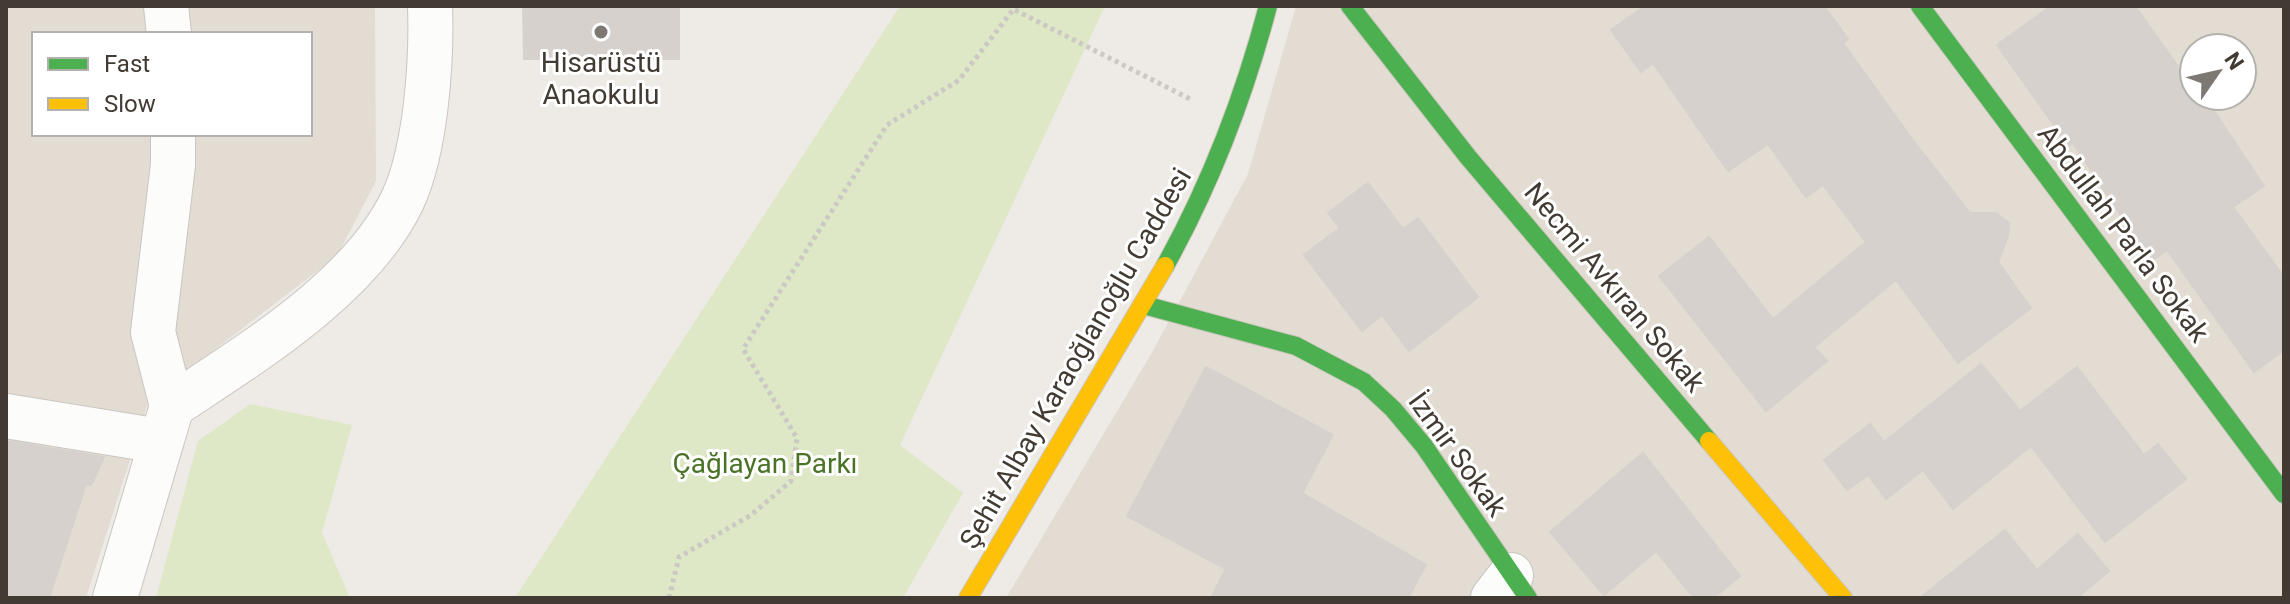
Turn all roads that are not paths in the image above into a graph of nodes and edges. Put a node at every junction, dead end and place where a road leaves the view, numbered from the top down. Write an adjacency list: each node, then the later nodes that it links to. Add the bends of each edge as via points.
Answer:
1 (166, 6): 6 (street)
2 (430, 6): 10 (street, via 423,133 403,199 369,251 323,298)
3 (1268, 6): 8 (street, Şehit Albay Karaoğlanoğlu Caddesi, via 1235,121 1203,196)
4 (1350, 6): 15 (street, Necmi Avkıran Sokak, via 1468,157)
5 (1920, 6): 11 (street, Abdullah Parla Sokak)
6 (169, 32)
7 (173, 136): 10 (street, via 153,332)
8 (1144, 305): 12 (street, İzmir Sokak, via 1296,346 1364,382 1424,446); 14 (street, Şehit Albay Karaoğlanoğlu Caddesi)
9 (6, 416): 10 (street)
10 (166, 423): 13 (street)
11 (2284, 494)
12 (1510, 590)
13 (115, 598)
14 (968, 598)
15 (1843, 598)

